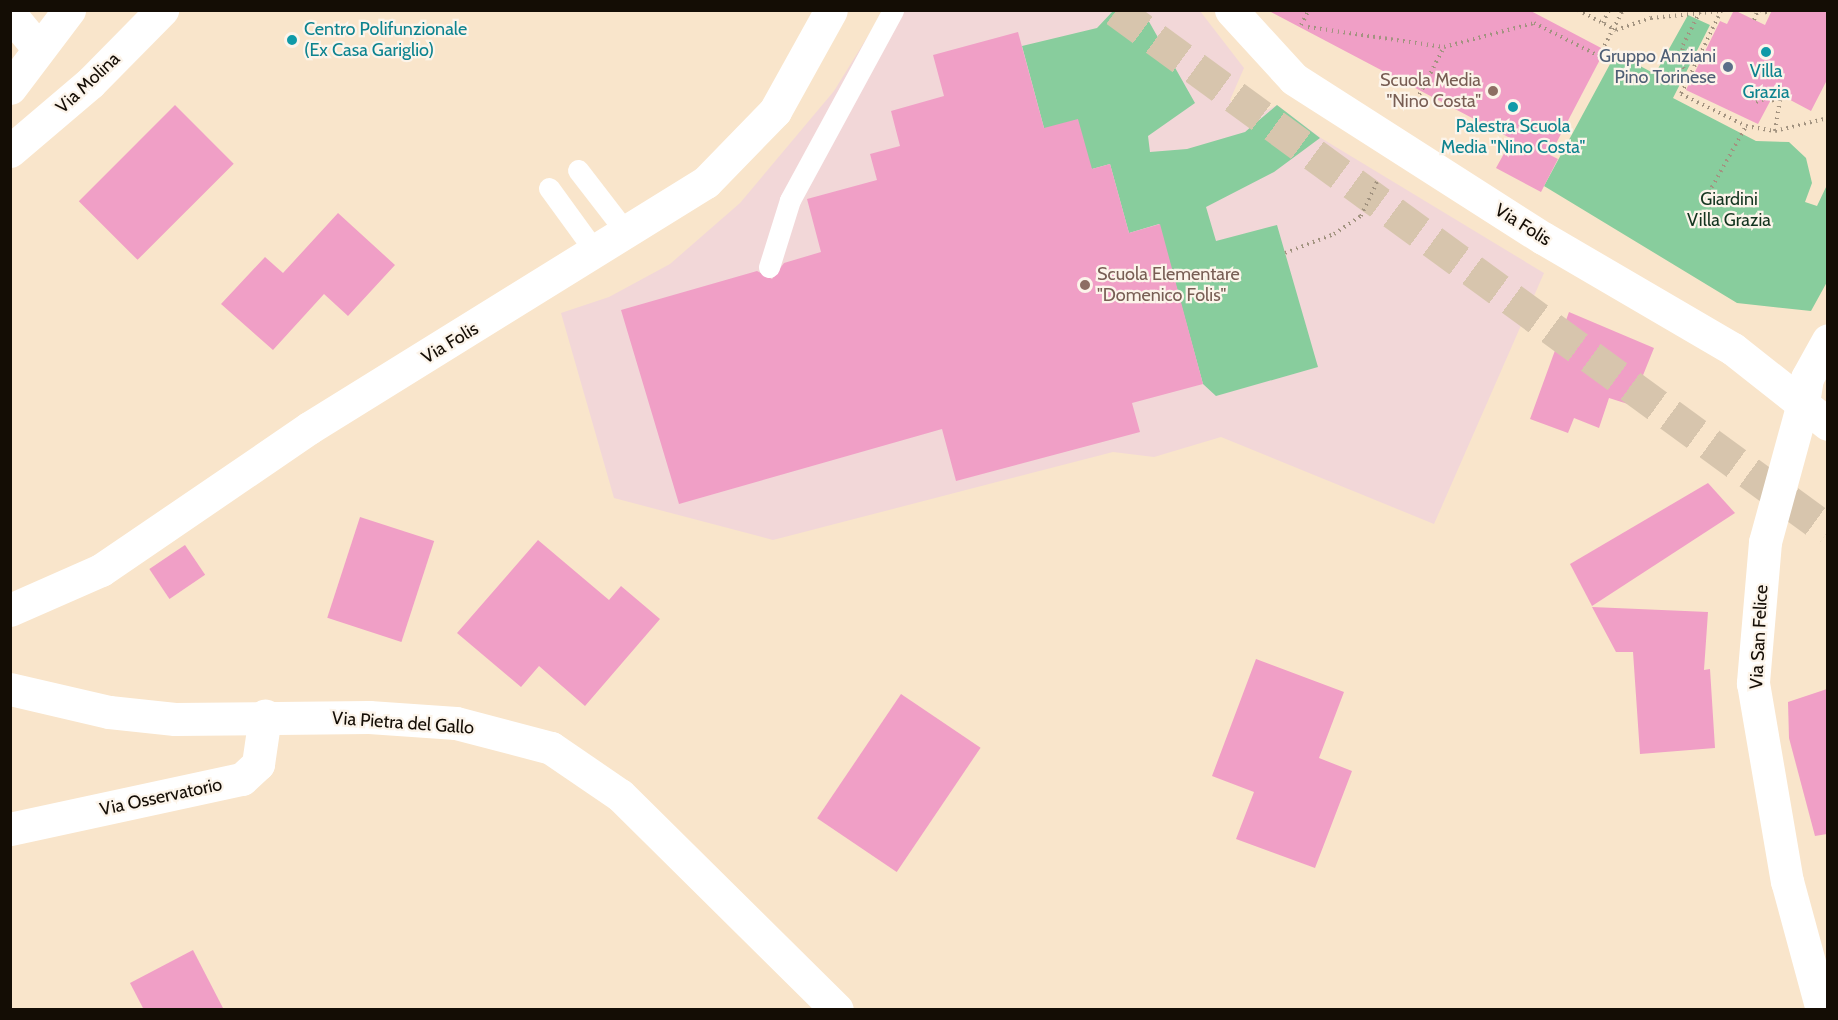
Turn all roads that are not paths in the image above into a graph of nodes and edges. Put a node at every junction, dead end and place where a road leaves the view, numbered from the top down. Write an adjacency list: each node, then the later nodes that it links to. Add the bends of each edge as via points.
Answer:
1 (69, 10): 7 (street)
2 (162, 10): 9 (street, Via Molina, via 90,83)
3 (831, 10): 12 (street, Via Folis, via 775,111 706,182)
4 (893, 10): 14 (lane, via 790,200)
5 (1231, 10): 16 (street, Via Folis, via 1294,79 1543,238 1734,349)
6 (10, 14): 7 (street)
7 (39, 49): 8 (street)
8 (10, 88)
9 (10, 151)
10 (578, 170): 12 (lane)
11 (549, 188): 13 (lane)
12 (628, 235): 13 (street, Via Folis)
13 (597, 254): 17 (street, Via Folis, via 309,428 101,570)
14 (769, 267)
15 (1827, 340): 16 (street, Via San Felice, via 1807,378)
16 (1815, 413): 22 (street, Via San Felice, via 1765,542 1753,682 1787,881)
17 (10, 610)
18 (10, 689): 19 (street, Via Pietra del Gallo, via 136,716)
19 (265, 716): 20 (street, Via Osservatorio, via 258,765 242,779); 21 (street, Via Pietra del Gallo, via 456,723 550,748 620,795)
20 (10, 830)
21 (837, 1010)
22 (1822, 1010)

